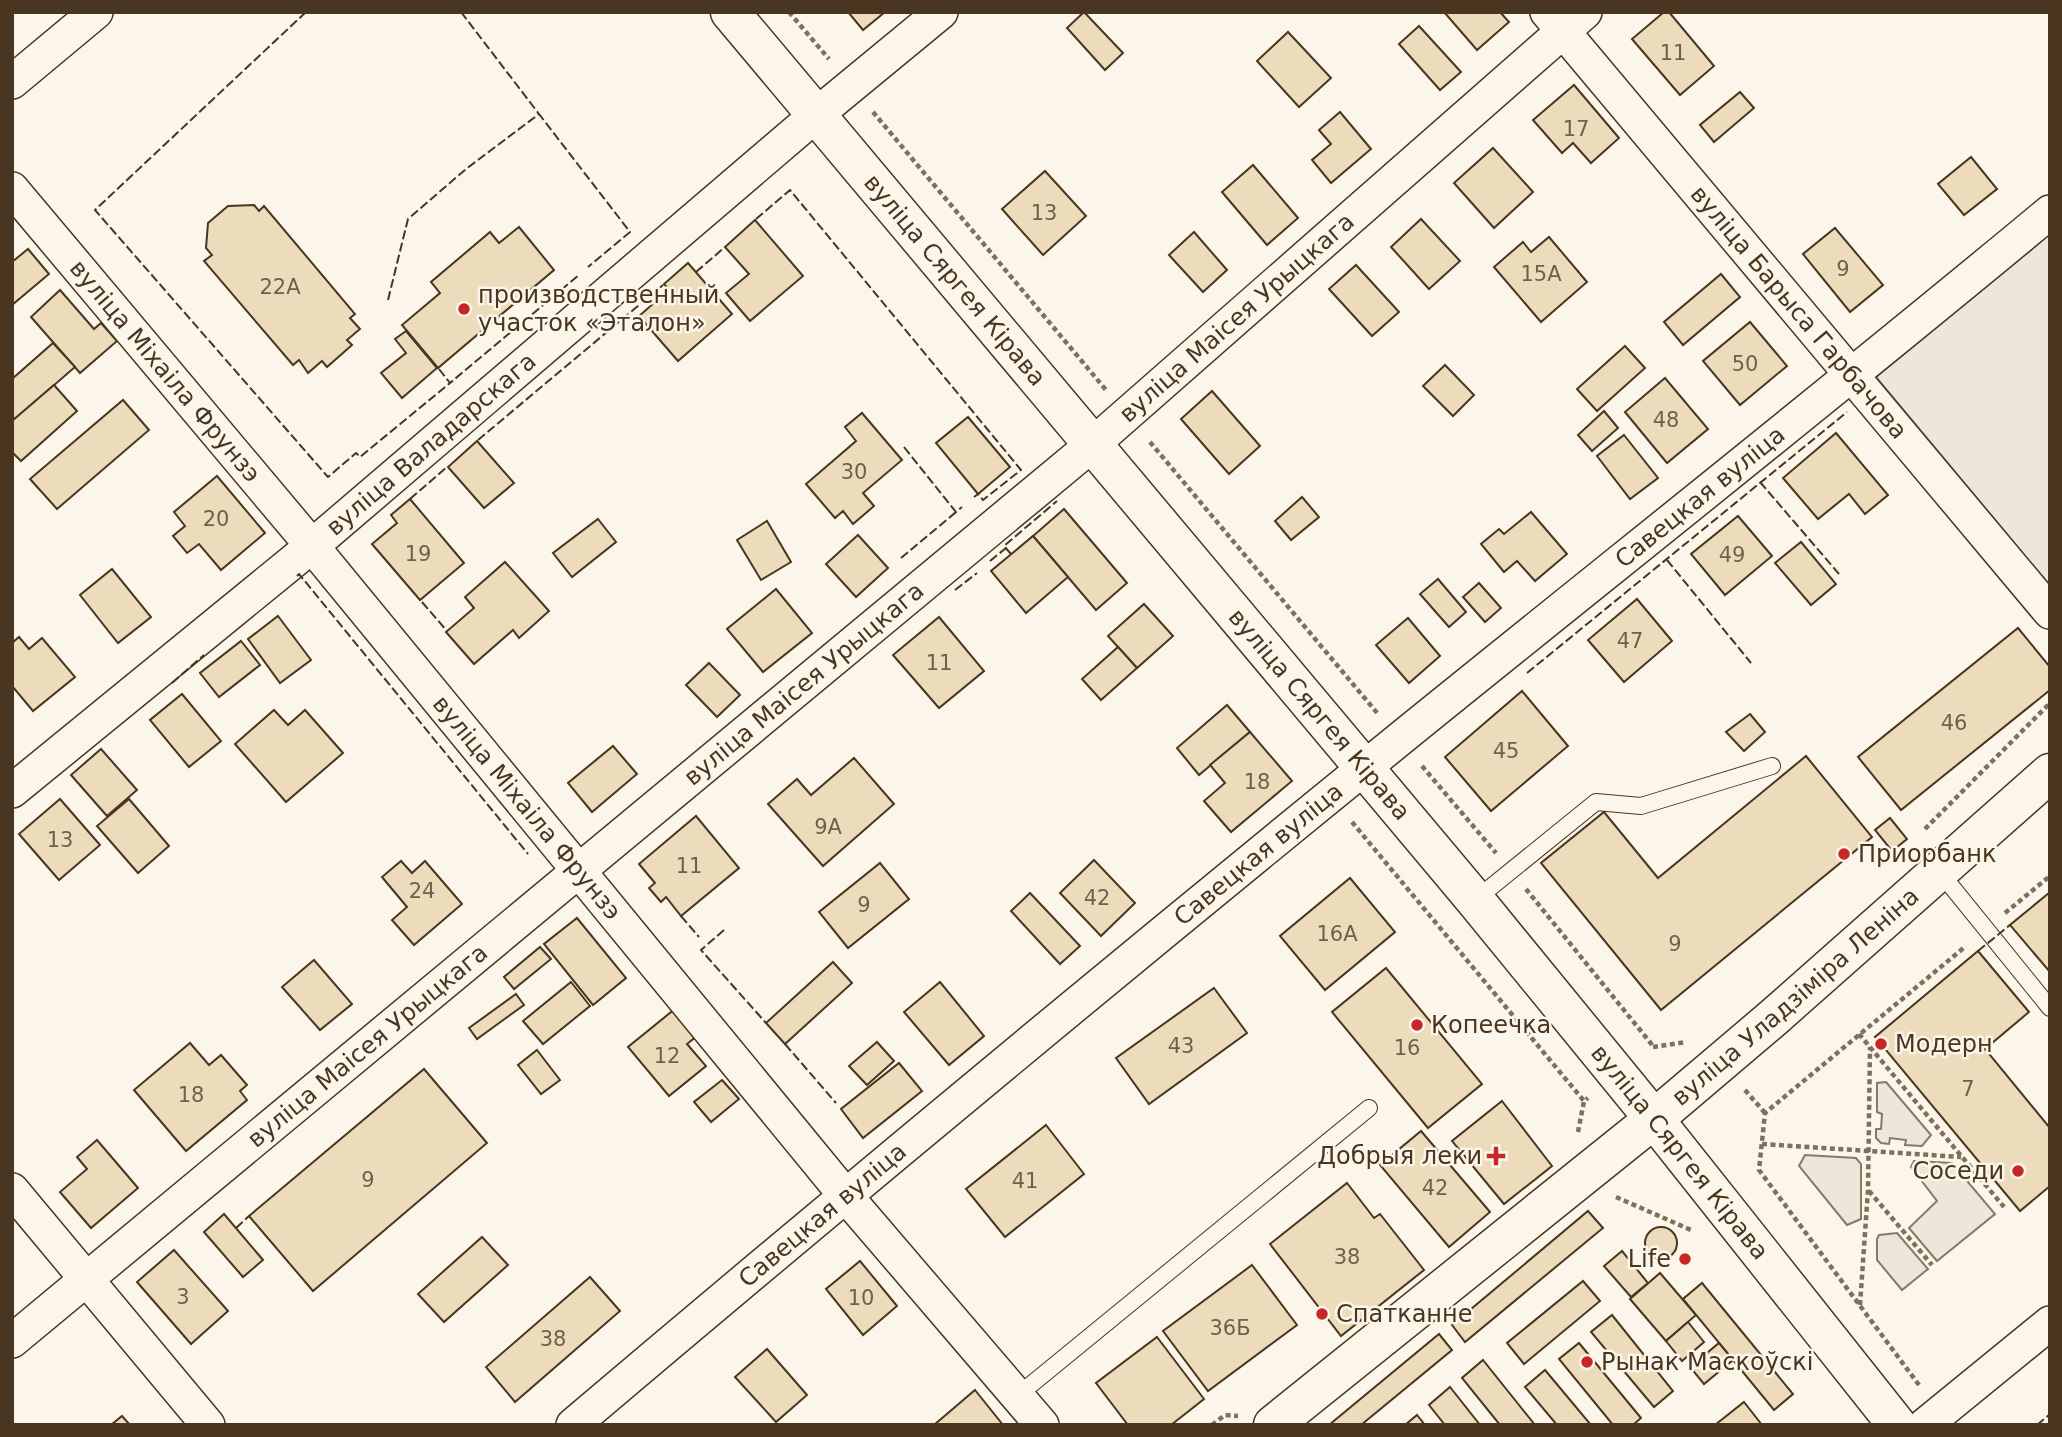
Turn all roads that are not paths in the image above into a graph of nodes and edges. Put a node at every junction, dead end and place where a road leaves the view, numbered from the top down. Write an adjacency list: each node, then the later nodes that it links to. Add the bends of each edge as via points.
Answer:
1 (96, 12): 5 (street)
2 (730, 12): 6 (main road, вуліца Сяргея Кірава)
3 (941, 12): 6 (street, вуліца Валадарскага)
4 (1565, 18): 9 (street, вуліца Барыса Гарбачова); 10 (street, вуліца Маісея Урыцкага)
5 (12, 82)
6 (816, 115): 10 (main road, вуліца Сяргея Кірава); 11 (street, вуліца Валадарскага)
7 (12, 189): 11 (street, вуліца Міхаіла Фрунзэ)
8 (2050, 212): 9 (street, Савецкая вуліца)
9 (1853, 376): 12 (street, вуліца Барыса Гарбачова); 14 (street, Савецкая вуліца)
10 (1093, 444): 14 (main road, вуліца Сяргея Кірава); 17 (street, вуліца Маісея Урыцкага)
11 (312, 546): 16 (street, вуліца Валадарскага); 17 (street, вуліца Міхаіла Фрунзэ)
12 (2050, 612)
13 (1772, 765): 19 (lane, via 1641,806 1596,802)
14 (1364, 769): 19 (main road, вуліца Сяргея Кірава); 24 (street, Савецкая вуліца)
15 (2050, 773): 18 (main road, вуліца Уладзіміра Леніна)
16 (12, 790)
17 (578, 871): 24 (street, вуліца Міхаіла Фрунзэ); 25 (street, вуліца Маісея Урыцкага)
18 (1938, 871): 20 (lane); 22 (main road, вуліца Уладзіміра Леніна)
19 (1475, 900): 22 (main road, вуліца Сяргея Кірава)
20 (2050, 1008)
21 (1369, 1108): 28 (lane)
22 (1654, 1119): 32 (main road, вуліца Уладзіміра Леніна); 33 (main road, вуліца Сяргея Кірава)
23 (12, 1190): 25 (street)
24 (845, 1195): 28 (street, вуліца Міхаіла Фрунзэ); 30 (street, Савецкая вуліца)
25 (88, 1280): 27 (street, вуліца Маісея Урыцкага); 29 (street)
26 (2050, 1323): 34 (street)
27 (12, 1340)
28 (1017, 1396): 31 (street, вуліца Міхаіла Фрунзэ)
29 (208, 1425)
30 (573, 1425)
31 (1042, 1425)
32 (1273, 1425)
33 (1897, 1425)
34 (1926, 1425)

